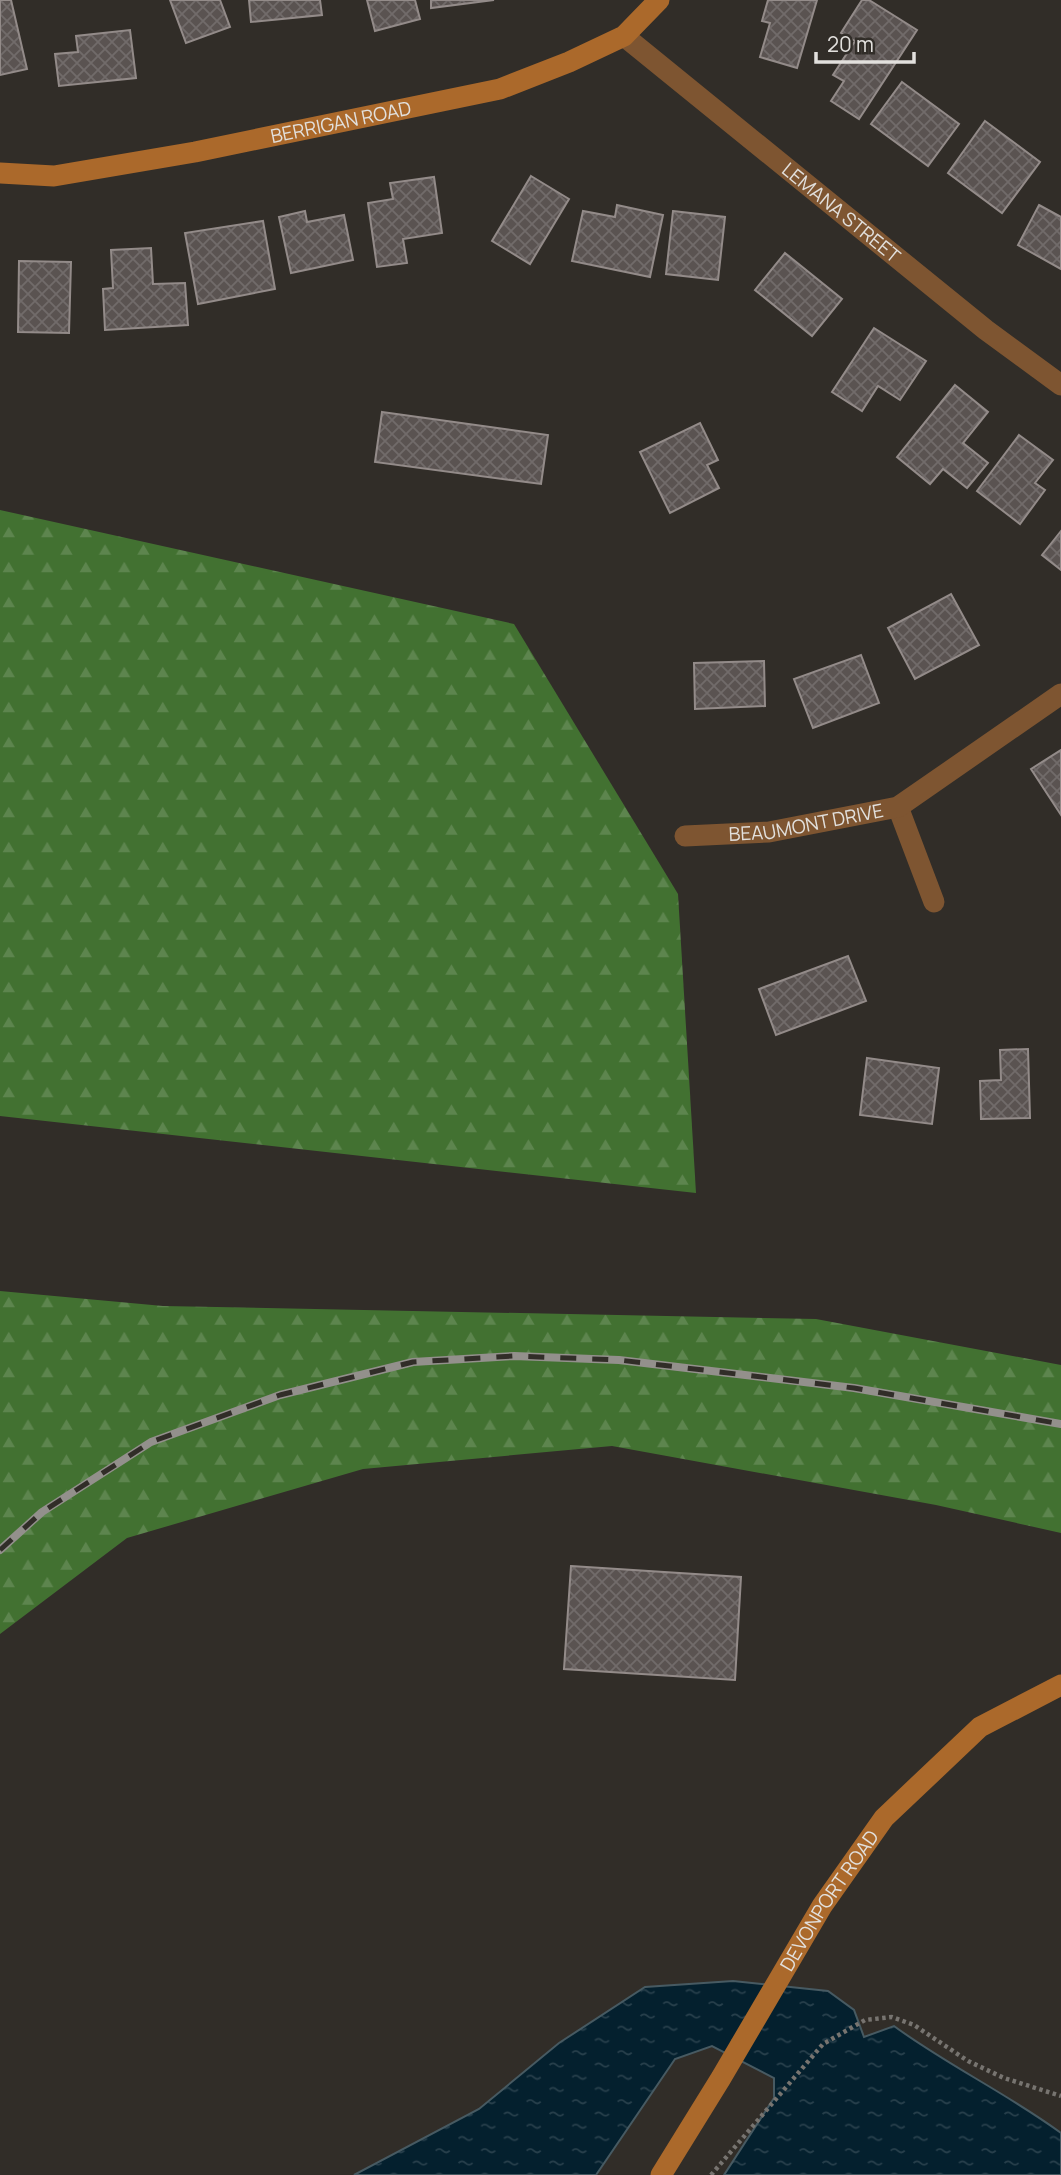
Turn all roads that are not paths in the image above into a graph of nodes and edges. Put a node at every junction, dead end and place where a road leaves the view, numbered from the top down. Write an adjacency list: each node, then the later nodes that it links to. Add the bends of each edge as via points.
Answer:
1 (659, 0): 2 (street, BERRIGAN ROAD)
2 (624, 36): 3 (street, BERRIGAN ROAD, via 500,89 54,176); 4 (street, LEMANA STREET, via 986,330)
3 (0, 173)
4 (1061, 385)
5 (1061, 694): 6 (street, BEAUMONT DRIVE)
6 (898, 807): 7 (street, BEAUMONT DRIVE, via 769,832); 8 (street)
7 (685, 836)
8 (934, 902)
9 (1061, 1685): 10 (street, DEVONPORT ROAD, via 980,1727 884,1818 822,1906)
10 (661, 2175)

